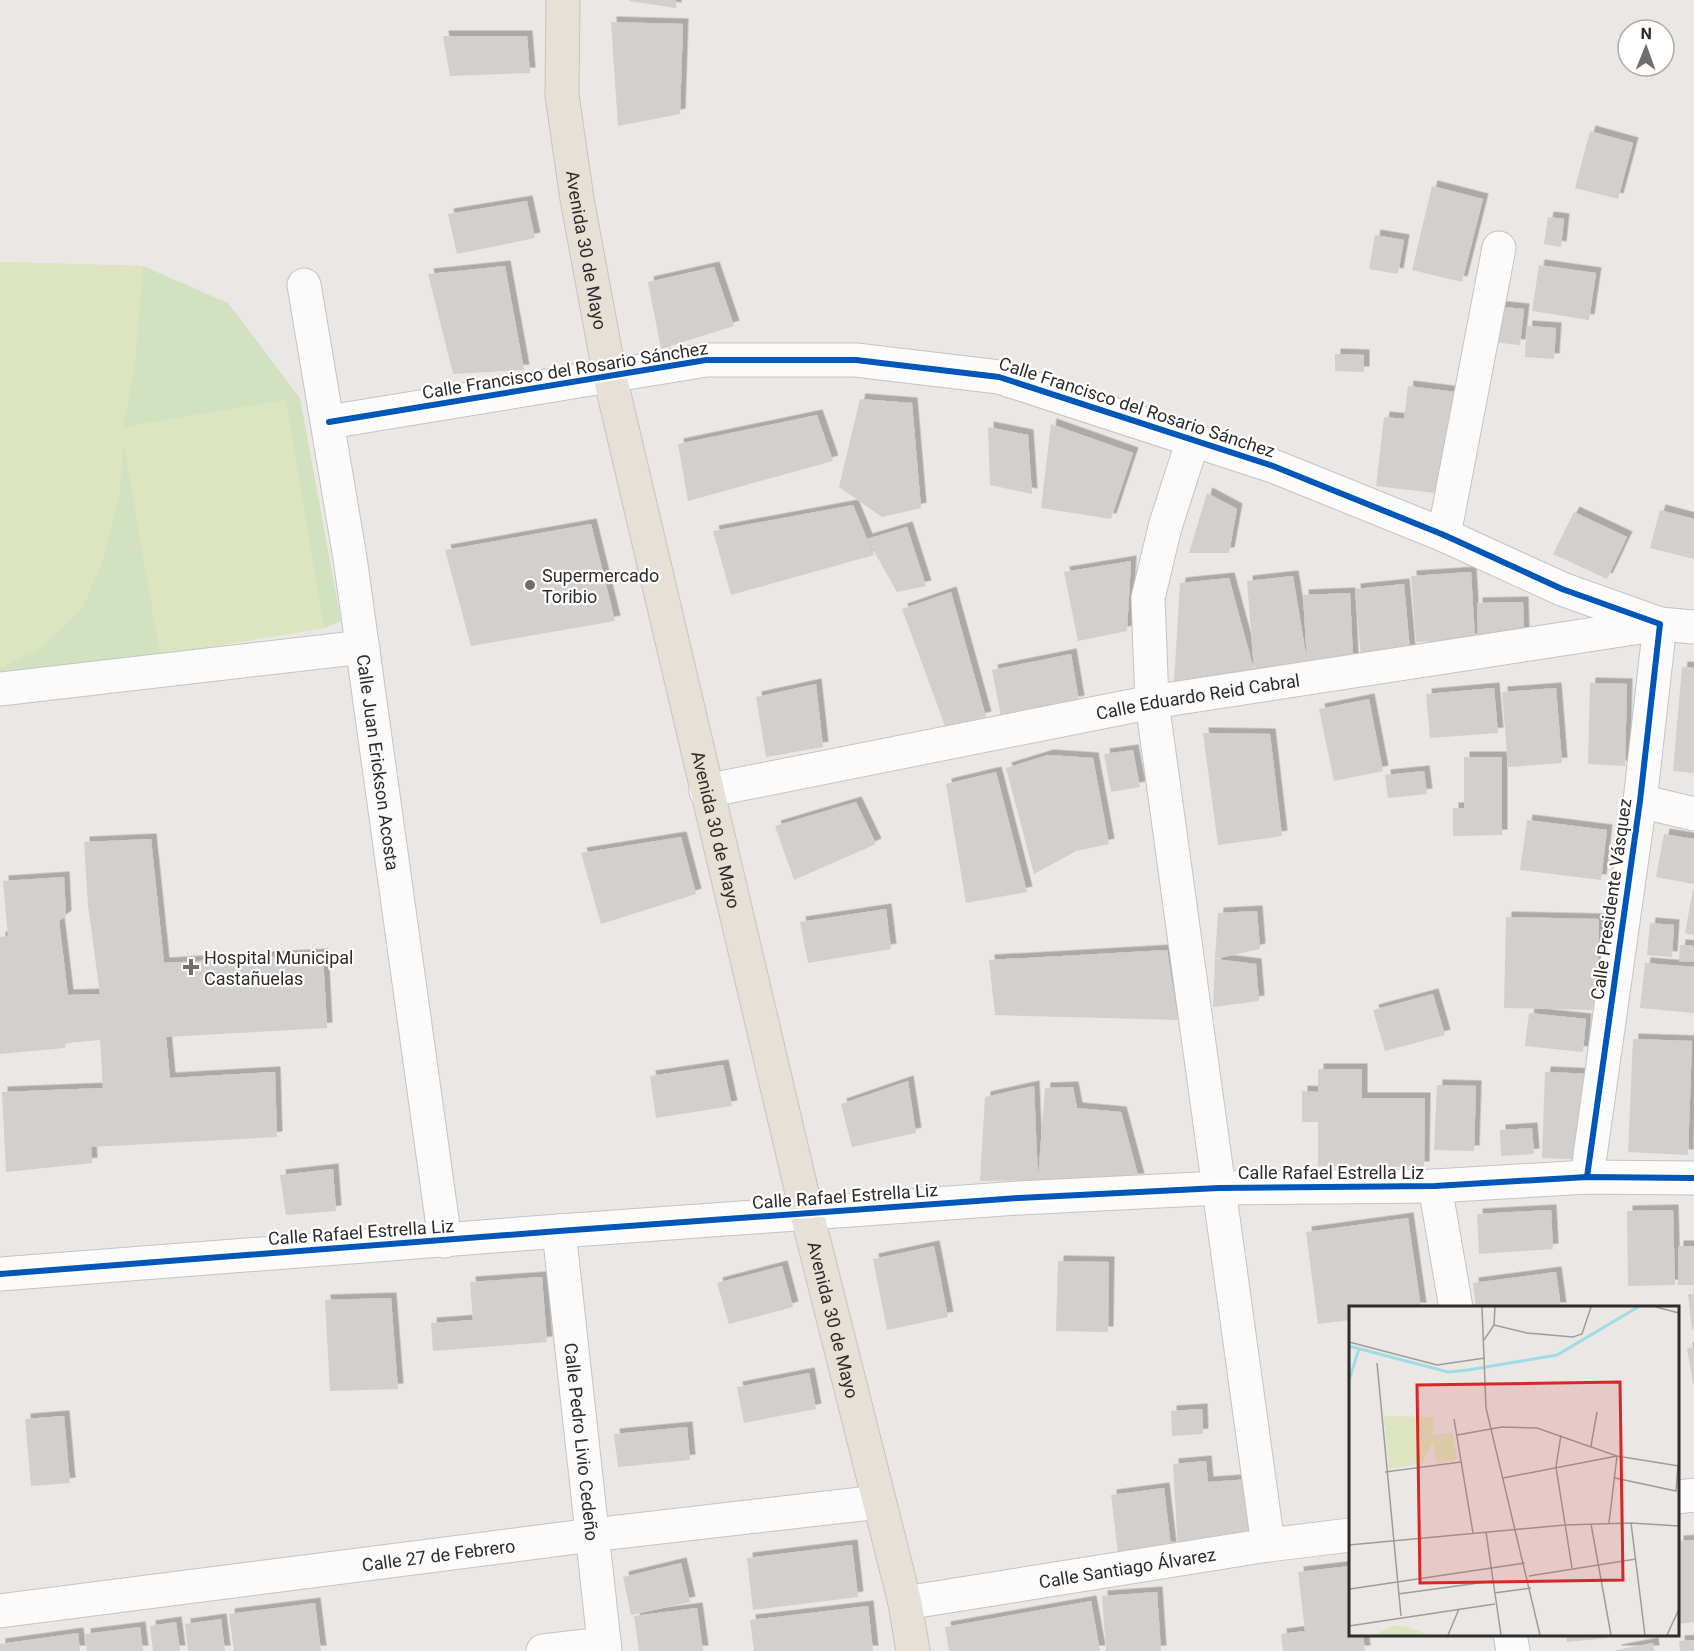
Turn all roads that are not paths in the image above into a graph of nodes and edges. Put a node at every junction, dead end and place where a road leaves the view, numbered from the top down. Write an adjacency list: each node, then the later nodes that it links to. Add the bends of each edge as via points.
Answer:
1 (563, 0): 4 (main road, Avenida 30 de Mayo, via 562,95 576,199)
2 (1499, 248): 7 (street)
3 (304, 285): 5 (street, Calle Juan Erickson Acosta)
4 (610, 377): 5 (street, Calle Francisco del Rosario Sánchez); 6 (street, Calle Francisco del Rosario Sánchez, via 706,360 856,360 999,377); 13 (main road, Avenida 30 de Mayo)
5 (329, 422): 10 (street, Calle Juan Erickson Acosta)
6 (1193, 440): 7 (street, Calle Francisco del Rosario Sánchez, via 1273,466); 12 (street, via 1165,527 1148,598)
7 (1444, 535): 8 (street, Calle Francisco del Rosario Sánchez, via 1562,589)
8 (1660, 624): 9 (street, Calle Eduardo Reid Cabral); 12 (street, Calle Eduardo Reid Cabral); 14 (street, Calle Presidente Vásquez)
9 (1694, 627)
10 (363, 647): 11 (street); 22 (street, Calle Juan Erickson Acosta)
11 (0, 689)
12 (1152, 702): 13 (street, Calle Eduardo Reid Cabral); 19 (street)
13 (706, 791): 20 (main road, Avenida 30 de Mayo)
14 (1640, 801): 15 (street); 16 (street, Calle Presidente Vásquez)
15 (1694, 814)
16 (1587, 1177): 17 (street, Calle Rafael Estrella Liz); 18 (street, Calle Rafael Estrella Liz)
17 (1694, 1178)
18 (1435, 1186): 19 (street, Calle Rafael Estrella Liz); 24 (street)
19 (1219, 1188): 20 (street, Calle Rafael Estrella Liz); 30 (street)
20 (807, 1214): 21 (street, Calle Rafael Estrella Liz); 27 (main road, Avenida 30 de Mayo)
21 (559, 1231): 22 (street, Calle Rafael Estrella Liz); 28 (street, Calle Pedro Livio Cedeño)
22 (445, 1241): 23 (street, Calle Rafael Estrella Liz)
23 (0, 1274)
24 (1456, 1306)
25 (1694, 1495): 26 (street)
26 (1679, 1497)
27 (879, 1502): 28 (street, Calle 27 de Febrero); 31 (main road, Avenida 30 de Mayo)
28 (592, 1534): 32 (street, Calle 27 de Febrero); 34 (street, Calle Pedro Livio Cedeño)
29 (1349, 1534): 30 (street, Calle Santiago Álvarez)
30 (1268, 1545): 31 (street, Calle Santiago Álvarez)
31 (905, 1603): 36 (main road, Avenida 30 de Mayo)
32 (0, 1611)
33 (1510, 1636): 37 (street)
34 (605, 1647): 35 (street)
35 (543, 1651)
36 (913, 1651)
37 (1513, 1651)

